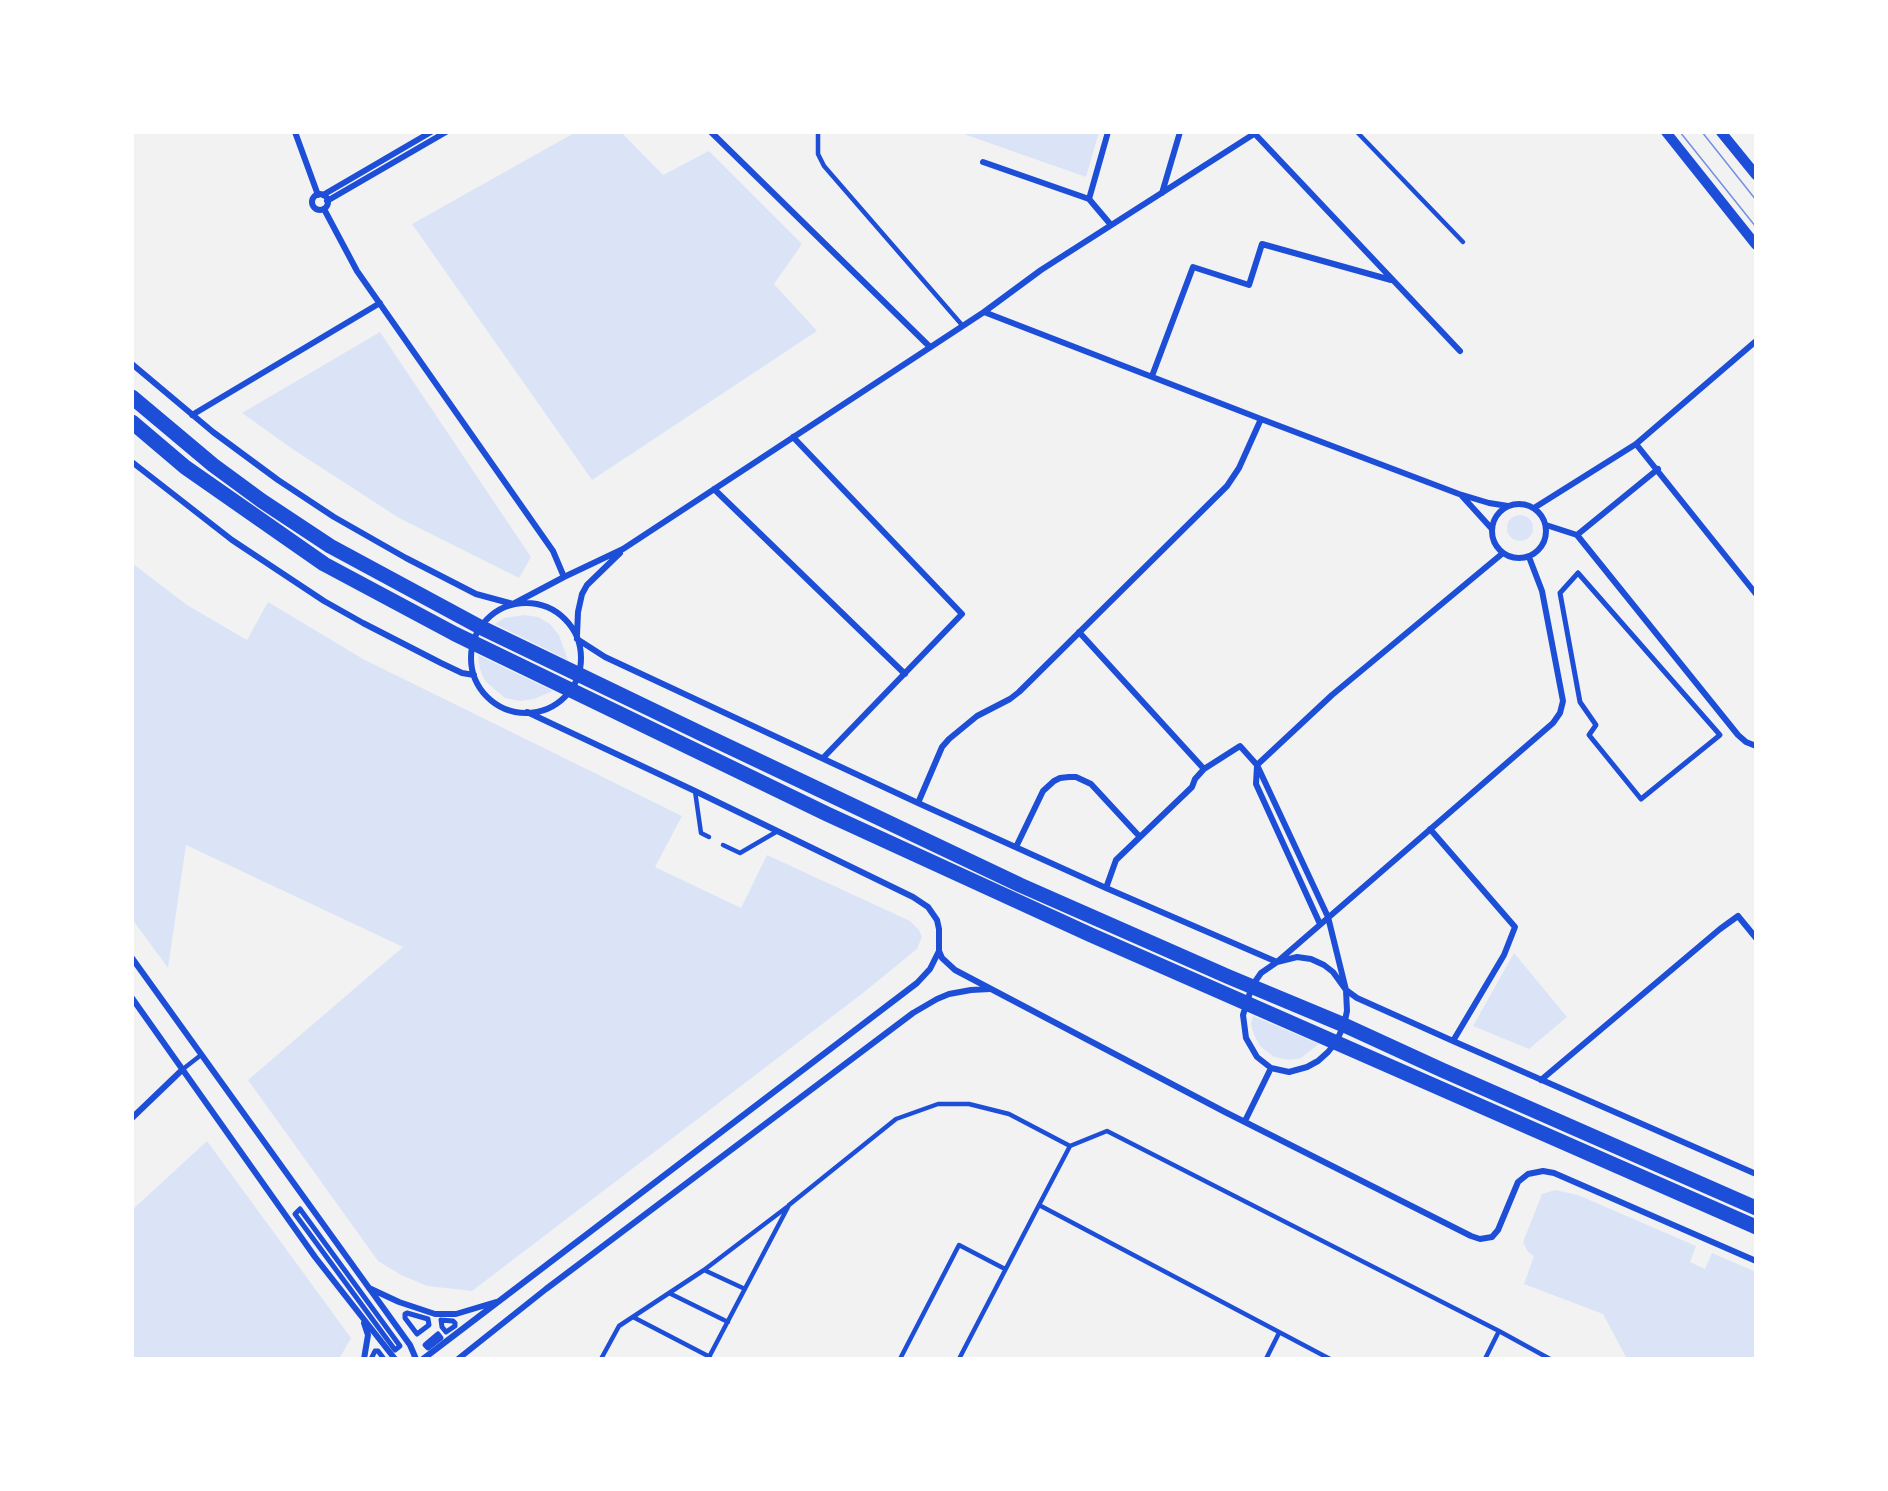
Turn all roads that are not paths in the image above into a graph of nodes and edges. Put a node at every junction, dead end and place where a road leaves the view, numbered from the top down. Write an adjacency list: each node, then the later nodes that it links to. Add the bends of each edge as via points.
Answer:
1 (295, 132): 15 (street)
2 (431, 132): 15 (street)
3 (446, 132): 15 (street)
4 (711, 132): 26 (street)
5 (818, 132): 24 (lane, via 818,154 824,166)
6 (1108, 132): 16 (street)
7 (1180, 132): 14 (street)
8 (1357, 132): 19 (lane)
9 (1666, 132): 20 (street)
10 (1721, 132): 13 (street)
11 (1256, 133): 14 (street); 21 (street)
12 (983, 162): 16 (street)
13 (1756, 175)
14 (1162, 194): 18 (street)
15 (323, 197): 17 (street, via 327,206); 17 (street, via 313,198 312,206)
16 (1089, 200): 18 (street)
17 (324, 209): 22 (street, via 357,271)
18 (1111, 225): 23 (street)
19 (1463, 242)
20 (1756, 245)
21 (1391, 280): 27 (street); 29 (street, via 1263,244 1249,285 1193,267)
22 (380, 303): 31 (street); 48 (street, via 553,551)
23 (984, 312): 24 (street); 29 (street)
24 (962, 325): 26 (street)
25 (1756, 341): 35 (street)
26 (930, 347): 34 (street)
27 (1460, 351)
28 (132, 364): 31 (street)
29 (1152, 376): 32 (street)
30 (132, 397): 51 (main road, via 213,465 330,546)
31 (192, 415): 50 (street, via 278,480 368,537 476,594)
32 (1261, 419): 39 (street); 52 (street, via 1227,486)
33 (132, 422): 54 (main road, via 185,467 324,564)
34 (793, 437): 38 (street); 56 (street, via 962,614)
35 (1636, 444): 37 (street); 41 (street)
36 (132, 462): 57 (street, via 232,540 324,601 441,663)
37 (1658, 469): 44 (street); 49 (street)
38 (714, 489): 45 (street); 56 (street)
39 (1459, 494): 40 (street); 43 (street)
40 (1508, 506): 41 (street, via 1520,503); 43 (street, via 1498,514)
41 (1534, 508): 42 (street)
42 (1546, 525): 44 (street); 47 (street, via 1543,544)
43 (1492, 529): 46 (street, via 1494,541)
44 (1577, 535): 61 (street, via 1738,735)
45 (623, 549): 48 (street); 53 (street, via 582,594)
46 (1503, 553): 47 (street, via 1515,558); 63 (street, via 1332,695)
47 (1529, 557): 67 (street, via 1542,591 1562,707 1552,723)
48 (564, 577): 50 (street)
49 (1756, 594)
50 (513, 604): 51 (street, via 494,612); 53 (street, via 532,603 551,609 567,621)
51 (480, 627): 54 (street); 55 (main road)
52 (1079, 633): 64 (street); 66 (street, via 1019,692 977,716 949,739)
53 (577, 639): 55 (street); 62 (street, via 605,657)
54 (473, 642): 57 (street); 58 (main road)
55 (578, 674): 58 (street); 80 (main road, via 1020,885)
56 (904, 674): 62 (street)
57 (474, 675): 59 (street, via 481,690 496,704)
58 (570, 690): 59 (street, via 556,704); 84 (main road, via 827,814)
59 (527, 712): 65 (street)
60 (1720, 735): 60 (street, via 1641,798 1589,735 1596,725 1580,702 1560,593 1578,573)
61 (1756, 746)
62 (823, 758): 66 (street)
63 (1257, 765): 64 (street, via 1240,746); 74 (street); 75 (street, via 1256,784)
64 (1204, 769): 70 (street, via 1192,787)
65 (695, 792): 68 (street); 69 (lane, via 700,833)
66 (918, 803): 72 (street)
67 (1430, 829): 74 (street); 86 (street, via 1515,927 1504,955)
68 (776, 832): 71 (lane, via 740,853); 77 (street, via 924,904 937,920)
69 (709, 837)
70 (1140, 837): 72 (street, via 1091,784 1069,777 1054,781 1043,791); 73 (street, via 1116,860)
71 (723, 844)
72 (1016, 847): 73 (street)
73 (1106, 888): 79 (street)
74 (1328, 917): 75 (street); 82 (street)
75 (1320, 924): 79 (street)
76 (1756, 938): 91 (street, via 1738,916)
77 (939, 951): 81 (street, via 955,970); 106 (street, via 917,983)
78 (132, 958): 88 (street)
79 (1277, 962): 80 (street, via 1261,973); 82 (street, via 1297,957 1311,959 1333,972)
80 (1252, 986): 84 (street); 85 (main road)
81 (992, 989): 93 (street); 121 (street, via 949,994 913,1013)
82 (1346, 990): 85 (street); 86 (street)
83 (132, 998): 90 (street)
84 (1245, 1003): 87 (main road); 89 (street, via 1243,1021 1248,1043 1257,1057)
85 (1344, 1025): 87 (street); 98 (main road)
86 (1453, 1041): 91 (street)
87 (1336, 1042): 89 (street, via 1307,1067 1289,1072); 99 (main road)
88 (201, 1055): 90 (lane); 103 (street)
89 (1272, 1068): 93 (street)
90 (183, 1069): 92 (street); 107 (street)
91 (1541, 1080): 95 (street)
92 (132, 1118)
93 (1245, 1121): 100 (street, via 1480,1239 1492,1237 1498,1230 1520,1179 1543,1171)
94 (1070, 1146): 96 (lane); 97 (lane, via 1009,1114 969,1104 938,1104 896,1119); 110 (lane, via 1107,1131)
95 (1756, 1174)
96 (1039, 1205): 101 (lane); 111 (lane)
97 (789, 1206): 102 (lane); 104 (lane)
98 (1756, 1208)
99 (1756, 1227)
100 (1756, 1262)
101 (1005, 1269): 123 (lane, via 959,1245); 124 (lane)
102 (704, 1270): 104 (lane); 105 (lane)
103 (367, 1287): 106 (street, via 440,1315 463,1313); 119 (street)
104 (745, 1289): 109 (lane)
105 (669, 1293): 108 (lane); 109 (lane)
106 (502, 1299): 120 (street)
107 (353, 1305): 115 (street, via 368,1335); 118 (street)
108 (633, 1317): 114 (lane); 122 (lane, via 619,1326)
109 (728, 1322): 114 (lane)
110 (1499, 1331): 127 (lane); 128 (lane)
111 (1279, 1333): 125 (lane); 126 (lane)
112 (417, 1334): 112 (street, via 429,1320 407,1312 405,1318)
113 (395, 1350): 113 (street, via 400,1346 300,1209 295,1214)
114 (709, 1358)
115 (364, 1359)
116 (371, 1359): 117 (street, via 378,1351)
117 (384, 1359)
118 (395, 1359)
119 (416, 1359)
120 (423, 1359)
121 (458, 1359)
122 (602, 1359)
123 (900, 1359)
124 (959, 1359)
125 (1266, 1359)
126 (1330, 1359)
127 (1485, 1359)
128 (1550, 1359)

